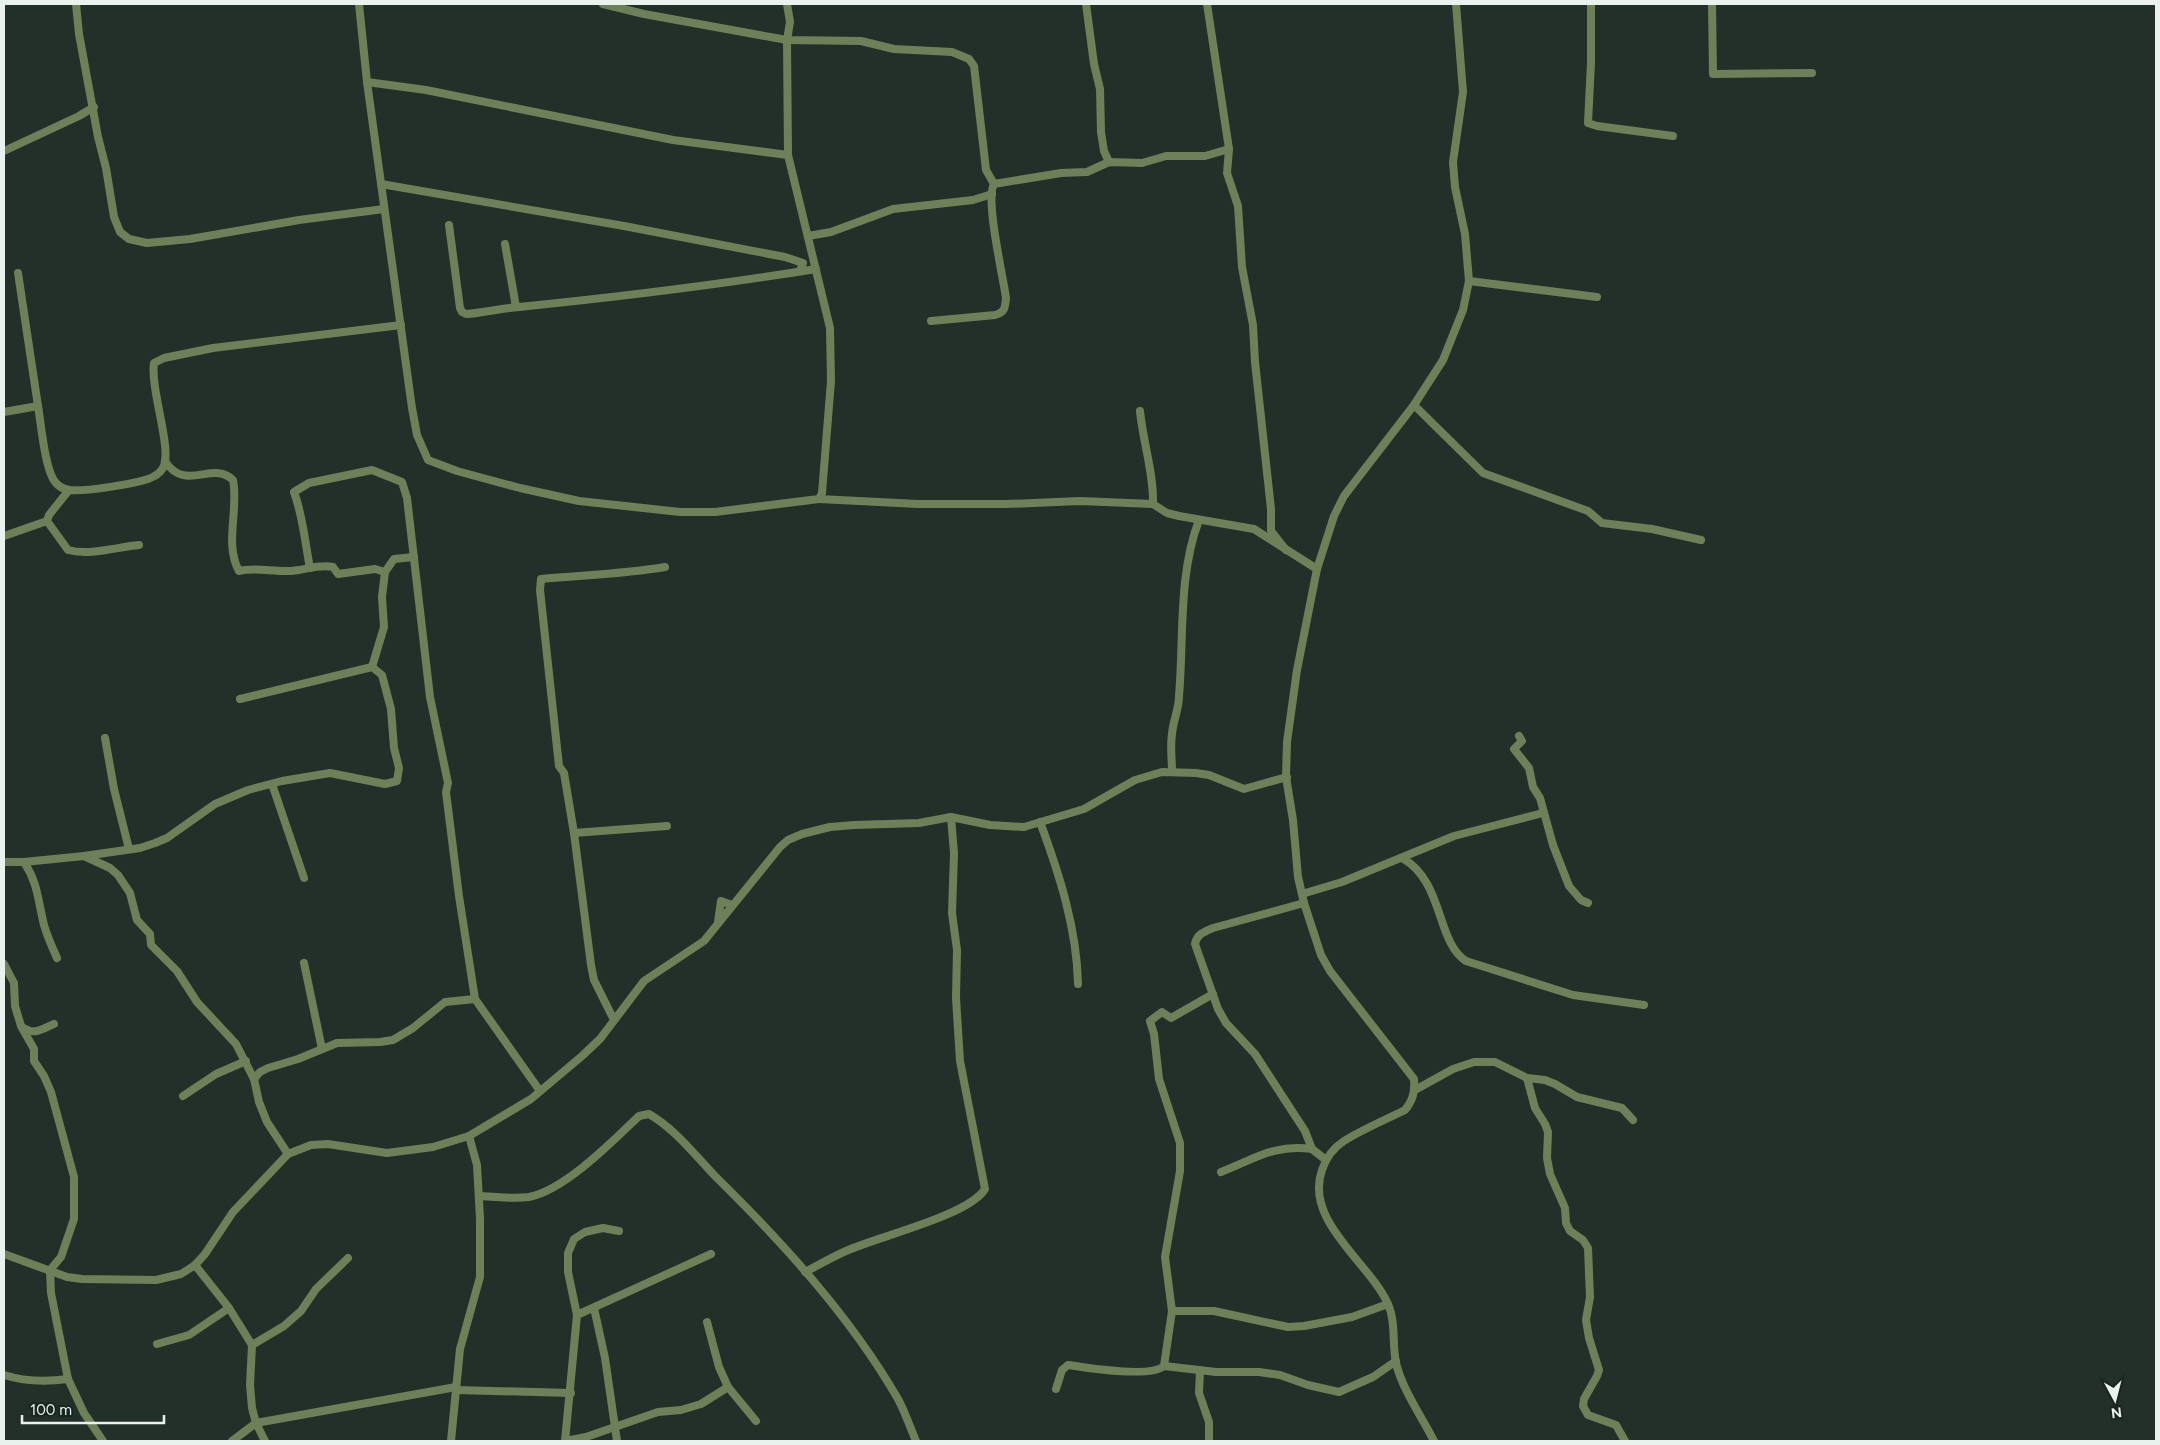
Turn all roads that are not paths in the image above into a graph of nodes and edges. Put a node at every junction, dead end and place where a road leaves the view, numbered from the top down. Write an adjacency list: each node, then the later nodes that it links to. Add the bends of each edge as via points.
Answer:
1 (76, 4): 13 (street)
2 (359, 4): 12 (street)
3 (603, 4): 10 (street)
4 (788, 4): 10 (street)
5 (1086, 4): 18 (street, via 1100,89 1100,132)
6 (1207, 4): 15 (street)
7 (1456, 4): 29 (street, via 1463,92 1453,162)
8 (1591, 4): 14 (street, via 1588,123)
9 (1712, 4): 11 (street, via 1713,74)
10 (787, 40): 17 (street); 20 (street, via 861,41 894,49 952,52 969,59 974,66 986,170)
11 (1812, 73)
12 (367, 82): 17 (street, via 426,90 673,140); 19 (street)
13 (94, 107): 16 (street); 22 (street, via 114,217 120,232 129,239 147,243 190,239)
14 (1673, 136)
15 (1229, 149): 18 (street, via 1205,156 1166,156 1142,163); 47 (street, via 1227,174 1238,206 1242,267 1253,326 1271,531)
16 (4, 151)
17 (788, 155): 24 (street)
18 (1109, 162): 20 (street, via 1087,172)
19 (381, 184): 22 (street); 27 (street, via 785,257 803,263)
20 (994, 184): 21 (street)
21 (992, 194): 24 (street, via 974,200 893,209 831,232); 32 (street, via 1005,308 995,315)
22 (384, 209): 33 (street)
23 (449, 225): 31 (street, via 462,312 477,314)
24 (808, 236): 26 (street)
25 (505, 244): 31 (street)
26 (816, 269): 27 (street); 40 (street, via 830,328 832,381)
27 (800, 271): 31 (street, via 569,303)
28 (18, 273): 35 (street)
29 (1469, 282): 30 (street); 34 (street, via 1463,310 1443,360)
30 (1597, 297)
31 (516, 307)
32 (931, 322)
33 (401, 325): 38 (street, via 213,348 154,363); 40 (street, via 417,435 428,460 520,488 579,501 648,510 715,512)
34 (1414, 405): 45 (street, via 1483,473 1588,511 1602,523 1652,529); 51 (street, via 1344,496)
35 (38, 406): 36 (street); 39 (street, via 49,471 60,487)
36 (4, 412)
37 (1140, 412): 41 (street)
38 (165, 461): 39 (street, via 163,469 149,479); 50 (street, via 171,470 182,476 223,474 233,480 233,552 239,571 249,568 290,571)
39 (69, 490): 43 (street)
40 (819, 499): 41 (street, via 918,504 1080,501)
41 (1153, 504): 42 (street, via 1167,513)
42 (1199, 520): 47 (street, via 1254,529); 57 (street, via 1187,563 1180,697 1172,732)
43 (47, 521): 44 (street); 46 (street, via 68,550 76,552)
44 (4, 536)
45 (1701, 540)
46 (139, 545)
47 (1286, 550): 51 (street)
48 (414, 558): 50 (street, via 402,482 372,470 309,483 294,492 301,511); 52 (street, via 394,559); 79 (street, via 430,697 448,783 446,792 459,896)
49 (665, 567): 64 (street, via 622,574 541,579 559,766 564,773)
50 (310, 568): 52 (street, via 333,567 338,574 375,569)
51 (1317, 569): 58 (street, via 1297,670 1287,742)
52 (385, 572): 53 (street, via 382,597 384,627)
53 (372, 667): 54 (street); 59 (street, via 382,675 391,709 399,768 397,781 385,784 330,773)
54 (240, 699)
55 (1519, 736): 60 (street, via 1522,741 1514,749 1530,768)
56 (105, 738): 65 (street)
57 (1172, 772): 58 (street, via 1209,776 1244,789); 62 (street, via 1135,780 1084,809)
58 (1287, 777): 71 (street)
59 (272, 784): 65 (street, via 215,804 167,838); 70 (street)
60 (1543, 813): 67 (street, via 1454,836); 73 (street, via 1569,886)
61 (951, 817): 62 (street, via 1008,828); 81 (street, via 919,823 830,827 788,840 732,906 721,901 718,922 704,941 644,981); 104 (street, via 954,854 952,913 957,950 960,1061 985,1189 981,1196 958,1211 846,1250)
62 (1040, 822): 77 (street, via 1064,896)
63 (668, 826): 64 (street)
64 (574, 833): 81 (street, via 594,980)
65 (129, 849): 66 (street)
66 (84, 856): 69 (street); 85 (street, via 118,875 130,893 134,914 150,934 151,945 188,984 197,1002 236,1044)
67 (1402, 858): 71 (street); 80 (street, via 1412,864 1426,881 1450,939 1466,961 1573,995)
68 (4, 862): 69 (street)
69 (24, 862): 74 (street, via 37,887 44,926)
70 (304, 878)
71 (1302, 894): 72 (street)
72 (1304, 903): 78 (street, via 1201,932 1194,944); 88 (street, via 1330,971 1409,1071)
73 (1588, 903)
74 (57, 958)
75 (304, 963): 84 (street)
76 (4, 964): 83 (street, via 14,983 15,1006)
77 (1078, 984)
78 (1213, 994): 93 (street, via 1226,1023 1256,1054 1305,1131); 108 (street, via 1171,1018 1162,1012 1150,1021 1159,1079 1180,1143 1180,1171 1165,1257)
79 (476, 999): 84 (street, via 445,1002 393,1040 337,1043); 89 (street)
80 (1644, 1004)
81 (614, 1020): 89 (street, via 600,1039)
82 (54, 1024): 83 (street, via 38,1033)
83 (21, 1026): 103 (street, via 34,1049 34,1061 51,1092 74,1177 72,1226 61,1258)
84 (322, 1049): 87 (street, via 268,1068)
85 (246, 1061): 87 (street); 90 (street, via 216,1074)
86 (1527, 1078): 88 (street, via 1495,1062 1474,1062 1453,1069); 91 (street, via 1545,1080 1577,1098 1622,1108); 135 (street, via 1535,1108 1546,1124 1550,1174 1565,1208 1566,1223 1570,1232 1583,1240 1588,1248 1590,1297 1586,1320 1599,1370 1583,1406 1588,1414 1616,1425)
87 (254, 1079): 94 (street, via 267,1122)
88 (1415, 1090): 95 (street, via 1412,1102 1405,1110 1343,1141)
89 (540, 1091): 92 (street)
90 (183, 1096)
91 (1632, 1120)
92 (470, 1136): 94 (street, via 433,1147 387,1153 328,1144); 97 (street)
93 (1312, 1149): 95 (street); 96 (street, via 1281,1148 1260,1153)
94 (288, 1154): 102 (street, via 233,1212)
95 (1326, 1160): 105 (street, via 1319,1186 1325,1217 1379,1286)
96 (1221, 1172)
97 (479, 1196): 104 (street, via 530,1196 546,1191 579,1170 639,1116 649,1114 682,1138 775,1235); 120 (street, via 480,1277 460,1349)
98 (619, 1231): 109 (street, via 603,1228 585,1232 574,1239 568,1253 568,1272)
99 (4, 1254): 103 (street)
100 (710, 1254): 107 (street)
101 (348, 1258): 113 (street, via 316,1289 301,1311 284,1326)
102 (194, 1265): 103 (street, via 181,1274 156,1280 82,1279); 106 (street)
103 (50, 1270): 118 (street)
104 (805, 1272): 132 (street, via 853,1330 898,1400)
105 (1388, 1304): 108 (street, via 1352,1318 1288,1327 1214,1311); 114 (street)
106 (229, 1308): 112 (street, via 189,1336); 113 (street)
107 (594, 1308): 109 (street); 110 (street)
108 (1172, 1311): 115 (street)
109 (577, 1315): 110 (street); 122 (street)
110 (596, 1320): 125 (street, via 605,1358)
111 (707, 1322): 119 (street)
112 (157, 1344)
113 (252, 1345): 124 (street, via 250,1385)
114 (1396, 1361): 116 (street, via 1373,1377 1339,1392 1330,1392 1280,1374); 134 (street)
115 (1164, 1366): 116 (street); 121 (street, via 1144,1371 1095,1370 1068,1365 1062,1370)
116 (1200, 1370): 133 (street, via 1199,1393 1209,1422)
117 (4, 1375): 118 (street, via 43,1382)
118 (68, 1379): 126 (street, via 84,1413)
119 (728, 1387): 123 (street); 125 (street, via 701,1404 658,1412)
120 (457, 1388): 122 (street); 124 (street); 129 (street)
121 (1056, 1389)
122 (571, 1393): 130 (street)
123 (756, 1421)
124 (256, 1423): 127 (street); 128 (street)
125 (614, 1428): 130 (street); 131 (street)
126 (103, 1441)
127 (232, 1441)
128 (265, 1441)
129 (451, 1441)
130 (565, 1441)
131 (616, 1441)
132 (916, 1441)
133 (1209, 1441)
134 (1434, 1441)
135 (1625, 1441)

